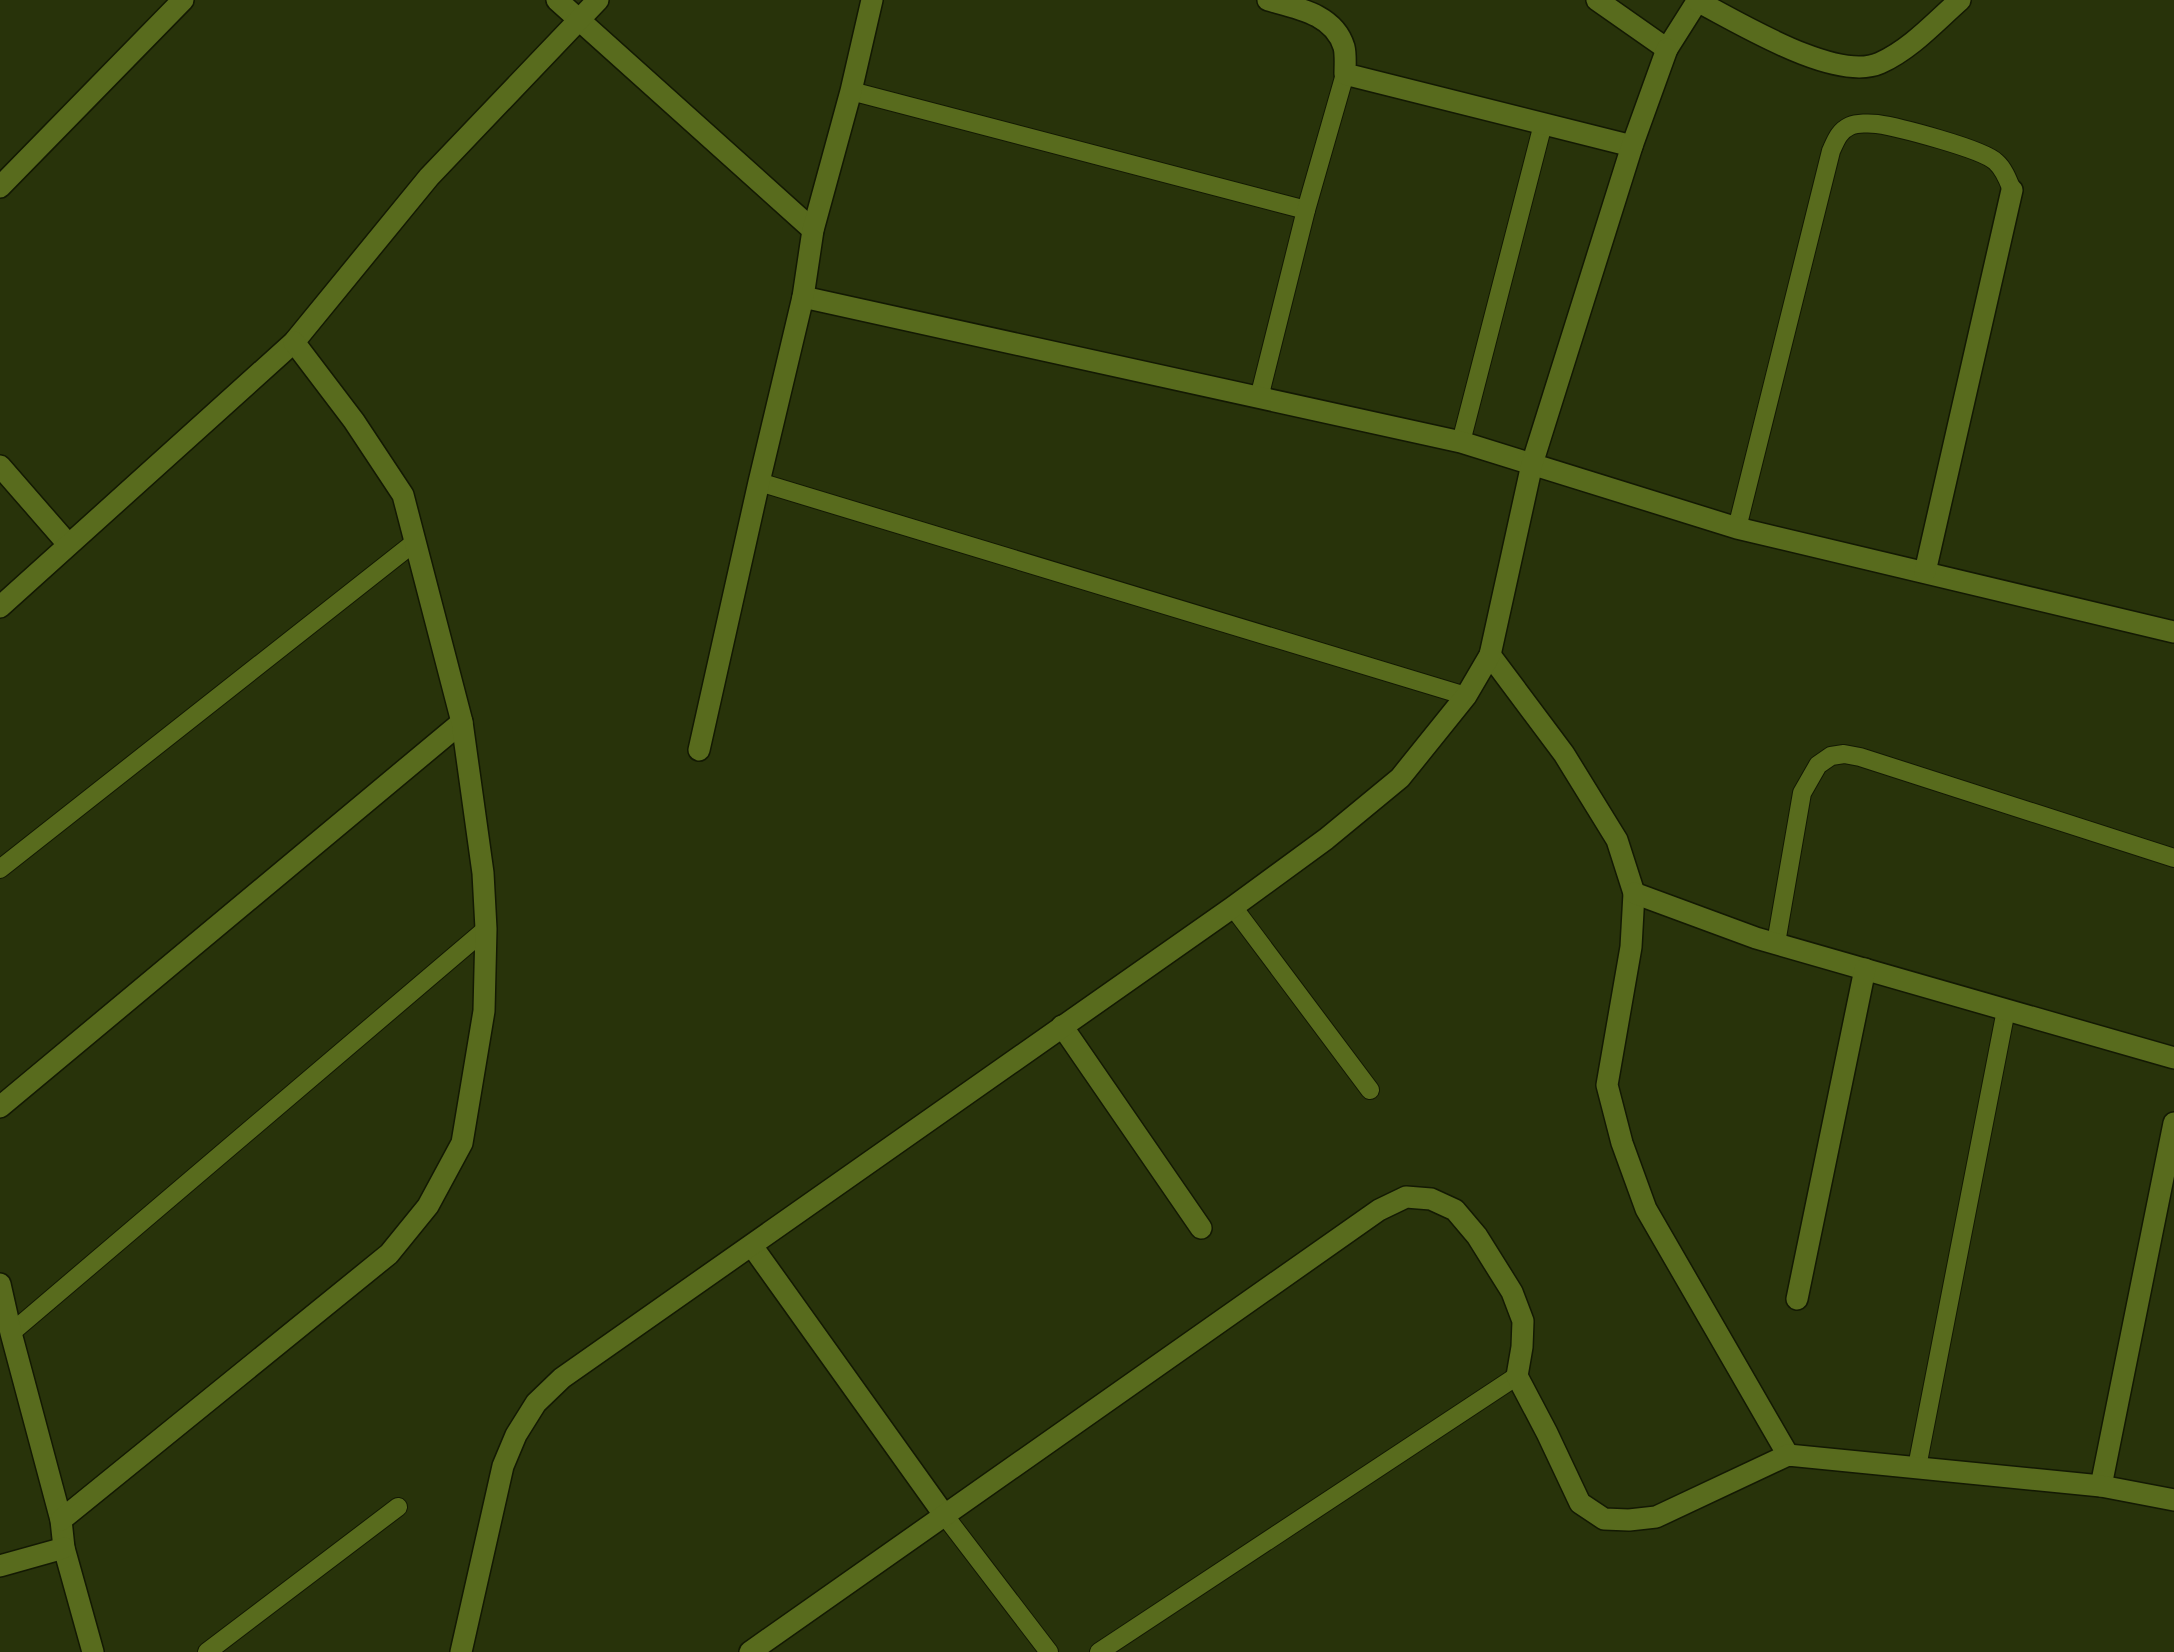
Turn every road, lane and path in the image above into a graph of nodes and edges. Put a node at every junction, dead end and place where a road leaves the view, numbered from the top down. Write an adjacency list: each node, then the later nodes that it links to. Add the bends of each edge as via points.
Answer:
1 (183, 0): 15 (street)
2 (557, 0): 9 (street)
3 (598, 0): 9 (street)
4 (872, 0): 12 (street)
5 (1268, 0): 11 (street, via 1308,11 1335,29 1345,48)
6 (1597, 0): 10 (street)
7 (1960, 0): 8 (street, via 1901,52 1877,64 1853,67 1809,57)
8 (1698, 1): 10 (street)
9 (578, 20): 18 (street); 20 (street, via 429,177)
10 (1667, 49): 14 (street)
11 (1345, 74): 13 (street); 17 (lane)
12 (851, 90): 17 (lane); 18 (street)
13 (1543, 124): 14 (street); 22 (lane)
14 (1632, 146): 23 (street)
15 (0, 187)
16 (2012, 190): 26 (lane, via 1995,160 1964,148 1874,124 1852,125 1839,133 1830,150); 29 (street)
17 (1306, 210): 21 (lane)
18 (813, 229): 19 (street)
19 (803, 297): 21 (street); 25 (street)
20 (294, 342): 27 (street, via 403,495); 28 (street)
21 (1259, 398): 22 (street)
22 (1461, 442): 23 (street)
23 (1532, 464): 26 (street); 32 (street)
24 (0, 466): 28 (street)
25 (758, 482): 33 (lane); 35 (street)
26 (1737, 528): 29 (street)
27 (415, 542): 34 (street); 37 (lane)
28 (68, 544): 30 (street)
29 (1925, 572): 31 (street)
30 (0, 607)
31 (2174, 632)
32 (1490, 655): 33 (street); 38 (street, via 1564,754 1604,819)
33 (1466, 696): 39 (street, via 1400,778)
34 (462, 722): 40 (street); 47 (street)
35 (699, 750)
36 (2174, 858): 41 (lane, via 1860,757 1831,756 1818,765 1802,793)
37 (0, 869)
38 (1634, 893): 41 (street); 55 (street, via 1631,947 1607,1085 1622,1143 1646,1209)
39 (1233, 907): 44 (street); 46 (lane)
40 (486, 929): 53 (lane); 61 (street, via 484,1011 462,1143 428,1206 389,1254)
41 (1776, 943): 42 (street)
42 (1864, 969): 43 (street); 52 (street)
43 (2006, 1010): 45 (street); 56 (lane)
44 (1062, 1026): 49 (street); 50 (street)
45 (2174, 1058)
46 (1370, 1090)
47 (0, 1107)
48 (2174, 1123): 57 (street)
49 (1201, 1228)
50 (752, 1246): 60 (street); 66 (street, via 562,1378 536,1403 503,1466)
51 (0, 1284): 53 (street)
52 (1797, 1299)
53 (11, 1333): 61 (street)
54 (1517, 1376): 55 (street, via 1580,1503 1604,1519 1656,1517); 60 (street, via 1523,1321 1505,1281 1455,1210 1431,1199 1406,1196 1379,1210); 69 (lane)
55 (1788, 1455): 56 (street)
56 (1917, 1467): 57 (street)
57 (2101, 1486): 58 (street)
58 (2174, 1500)
59 (398, 1507): 65 (lane)
60 (945, 1516): 67 (street); 68 (lane)
61 (61, 1520): 62 (street)
62 (64, 1548): 63 (street); 64 (street)
63 (0, 1566)
64 (93, 1652)
65 (207, 1652)
66 (461, 1652)
67 (750, 1652)
68 (1049, 1652)
69 (1100, 1652)

